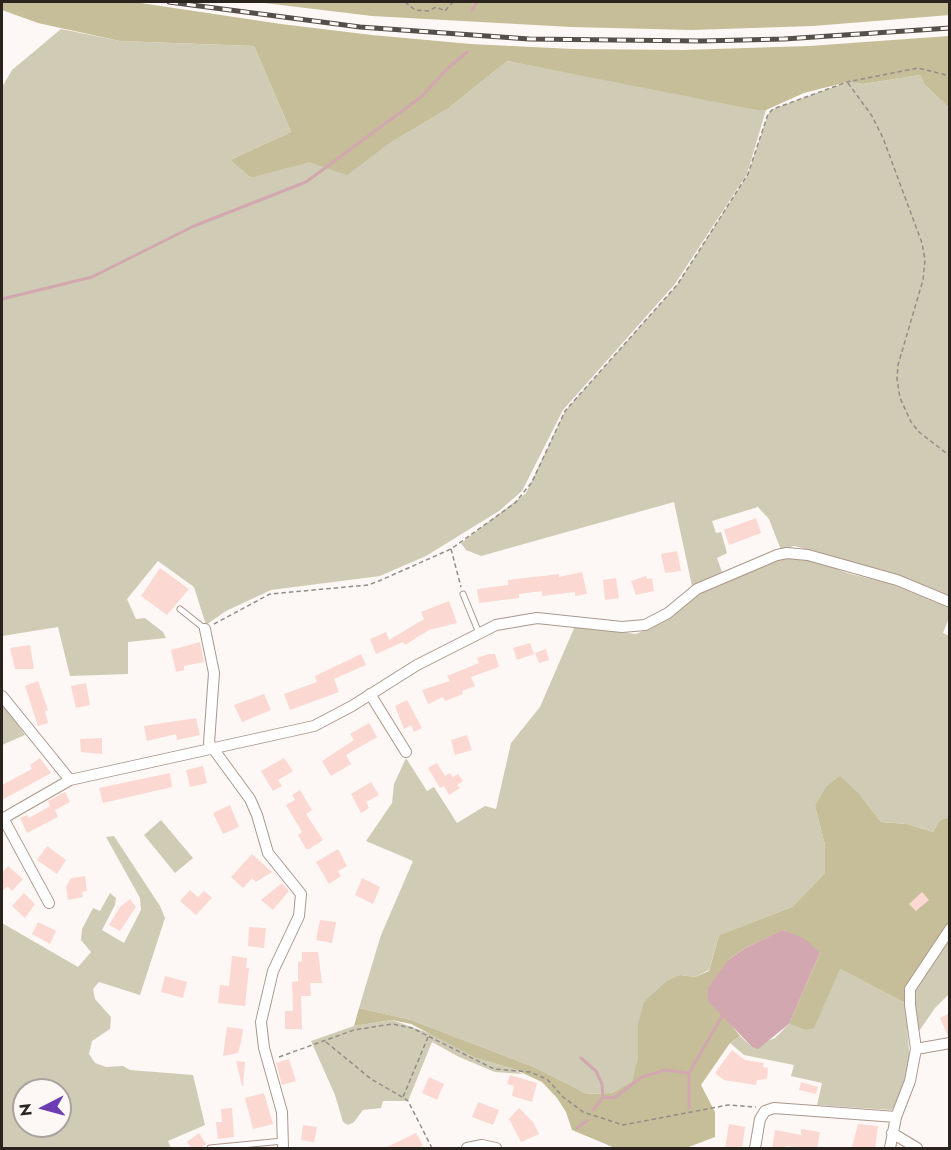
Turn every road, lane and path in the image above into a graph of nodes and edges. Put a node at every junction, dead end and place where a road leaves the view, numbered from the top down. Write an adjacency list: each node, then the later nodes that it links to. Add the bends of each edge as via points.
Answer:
1 (405, 2): 2 (path, via 415,10 428,11 436,7 446,11)
2 (453, 2)
3 (950, 76): 4 (path, via 918,68)
4 (847, 82): 5 (path, via 883,138 925,260 923,280 898,365 900,398 911,422); 6 (path, via 804,96 768,114 748,174 728,208 677,285 565,411 526,493)
5 (950, 456)
6 (451, 549): 7 (path); 10 (path, via 368,585 270,594)
7 (463, 594): 11 (lane)
8 (950, 602): 11 (street, via 897,580 808,555 787,553 704,585 645,625 622,627 531,618)
9 (180, 609): 10 (lane)
10 (205, 629): 14 (street, via 214,673)
11 (479, 633): 12 (street)
12 (370, 694): 14 (street, via 314,726); 15 (street)
13 (2, 696): 16 (street)
14 (211, 748): 16 (street); 24 (street, via 250,799 268,853 301,894 299,916 273,971 261,1022)
15 (406, 752)
16 (70, 780): 17 (street)
17 (2, 818): 18 (street)
18 (50, 903)
19 (950, 929): 23 (street, via 910,989)
20 (428, 1035): 21 (path, via 392,1024 354,1030); 25 (path); 26 (path, via 494,1069 530,1072 547,1079 583,1112 623,1125 743,1105)
21 (326, 1041): 24 (path); 25 (path, via 371,1079)
22 (950, 1044): 23 (street)
23 (916, 1048): 27 (street, via 910,1081)
24 (267, 1061): 29 (street, via 282,1112)
25 (403, 1097): 31 (path)
26 (765, 1111): 27 (street, via 818,1110); 34 (street)
27 (896, 1117): 28 (street)
28 (892, 1133): 35 (street); 36 (street)
29 (283, 1145): 30 (lane)
30 (210, 1149)
31 (432, 1149)
32 (467, 1149): 33 (street, via 482,1145)
33 (496, 1149)
34 (755, 1149)
35 (890, 1149)
36 (917, 1149)

